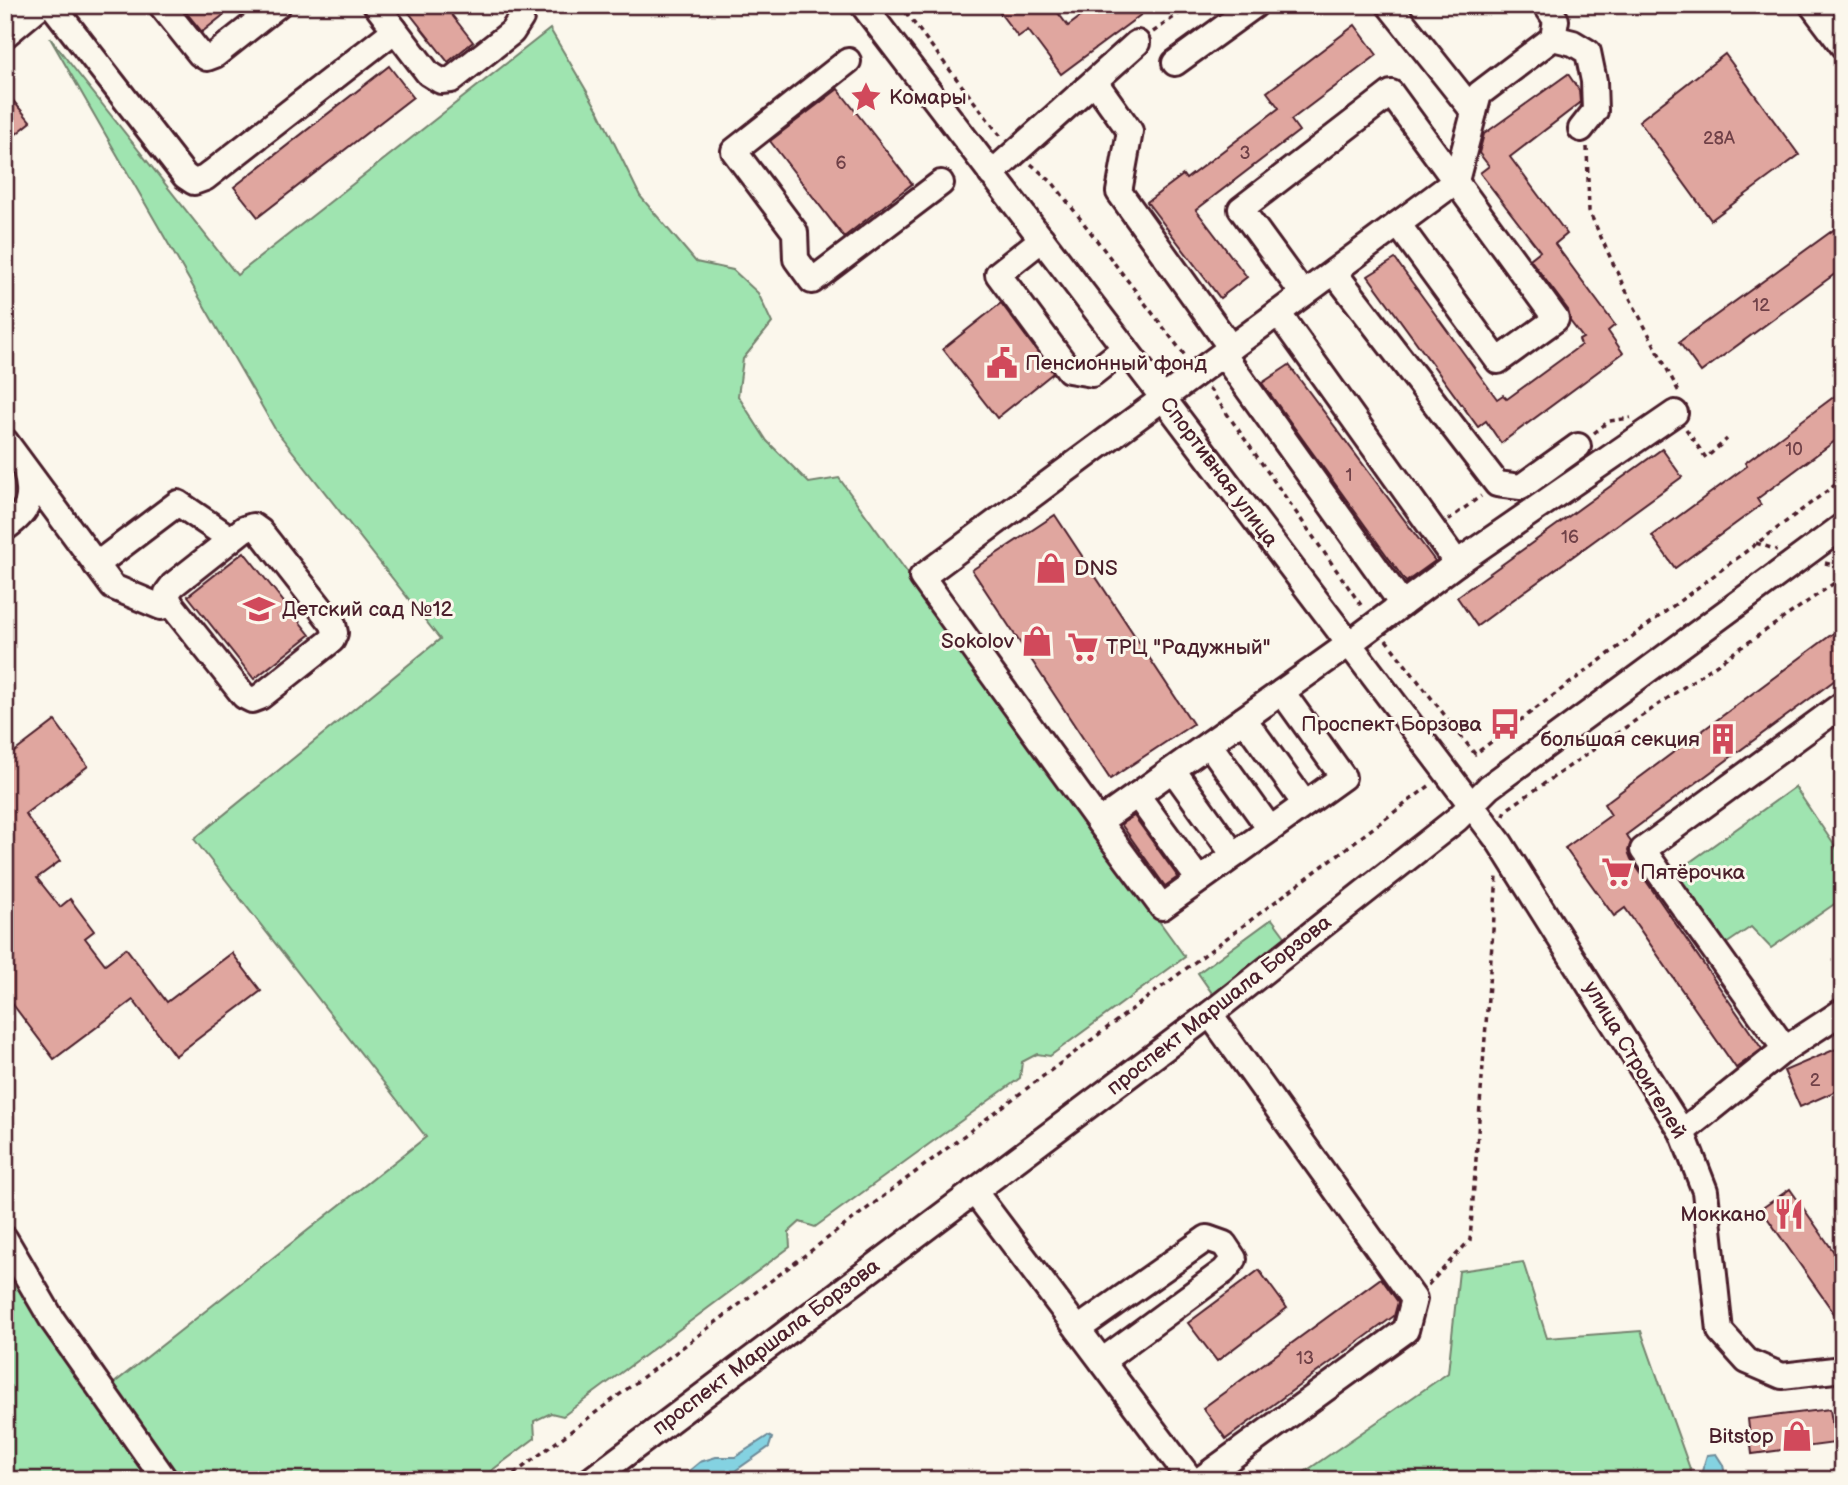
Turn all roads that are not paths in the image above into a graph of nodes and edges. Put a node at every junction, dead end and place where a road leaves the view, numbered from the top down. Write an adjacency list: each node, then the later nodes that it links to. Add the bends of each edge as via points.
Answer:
1 (41, 5): 13 (street)
2 (52, 5): 12 (street, via 194,182)
3 (161, 5): 4 (street, via 207,58)
4 (278, 5)
5 (376, 5): 12 (street)
6 (518, 5): 12 (street, via 521,19 512,32 451,80 428,74)
7 (863, 5): 22 (street, Спортивная улица)
8 (1255, 5): 18 (street)
9 (1389, 5): 20 (street)
10 (1546, 5): 14 (street, via 1556,20)
11 (1812, 5): 16 (street)
12 (395, 30)
13 (5, 35)
14 (1553, 38): 20 (street, via 1479,94); 21 (street, via 1588,52 1595,111)
15 (1137, 43): 19 (street)
16 (1843, 46)
17 (848, 61): 24 (street, via 734,151 795,232 796,259 812,281)
18 (1175, 63)
19 (1095, 82): 22 (street); 31 (street, via 1130,131 1119,192)
20 (1474, 112): 23 (street)
21 (1581, 129)
22 (991, 174): 26 (street, Спортивная улица)
23 (1456, 181): 25 (street); 25 (street, via 1556,319 1498,361); 28 (street, via 1391,93 1241,209)
24 (941, 183)
25 (1398, 224): 27 (street)
26 (1042, 239): 30 (street, Спортивная улица); 30 (street, via 998,274 1069,370 1092,374)
27 (1334, 272): 28 (street); 35 (street, via 1497,484 1521,487)
28 (1303, 295): 29 (street)
29 (1278, 313): 31 (street); 40 (street)
30 (1125, 348): 32 (street, Спортивная улица)
31 (1227, 351): 32 (street); 43 (street)
32 (1163, 398): 44 (street, Спортивная улица); 53 (street, via 922,577)
33 (1675, 413): 40 (street)
34 (5, 441): 36 (street)
35 (1577, 446)
36 (25, 466): 38 (street, via 30,490 27,507); 41 (street)
37 (1843, 526): 52 (street, проспект Маршала Борзова, via 1489,787)
38 (5, 528)
39 (231, 539): 41 (street, via 178,503); 42 (street, via 173,586 167,593); 42 (street, via 253,526 260,531 333,624 332,640 252,700 244,696)
40 (1457, 563): 43 (street)
41 (96, 565): 42 (street, via 113,587 161,607)
42 (170, 603)
43 (1402, 604): 44 (street)
44 (1349, 644): 45 (street); 52 (street, Спортивная улица)
45 (1282, 692): 47 (street); 51 (street, via 1343,777)
46 (1843, 704): 59 (street, via 1643,850)
47 (1244, 719): 48 (street); 51 (street)
48 (1209, 744): 49 (street); 54 (street)
49 (1172, 770): 50 (street); 55 (street)
50 (1137, 795): 53 (street); 56 (street)
51 (1305, 804): 54 (street)
52 (1471, 806): 58 (street, проспект Маршала Борзова); 60 (street, улица Строителей, via 1500,843)
53 (1099, 822): 56 (street, via 1162,907)
54 (1270, 829): 55 (street)
55 (1234, 855): 56 (street)
56 (1199, 880)
57 (1843, 1011): 59 (street)
58 (1210, 1014): 61 (street, проспект Маршала Борзова); 69 (street, via 1414,1299 1406,1330)
59 (1785, 1049): 60 (street)
60 (1682, 1132): 65 (street, улица Строителей, via 1705,1191 1720,1331 1747,1361 1782,1376)
61 (974, 1191): 63 (street); 67 (street, проспект Маршала Борзова)
62 (5, 1239): 66 (street, via 53,1321)
63 (1078, 1329): 64 (street); 64 (street, via 1208,1238 1224,1244 1234,1259 1224,1272)
64 (1102, 1362): 68 (street)
65 (1843, 1369)
66 (165, 1480)
67 (591, 1480)
68 (1191, 1480)
69 (1200, 1480)

